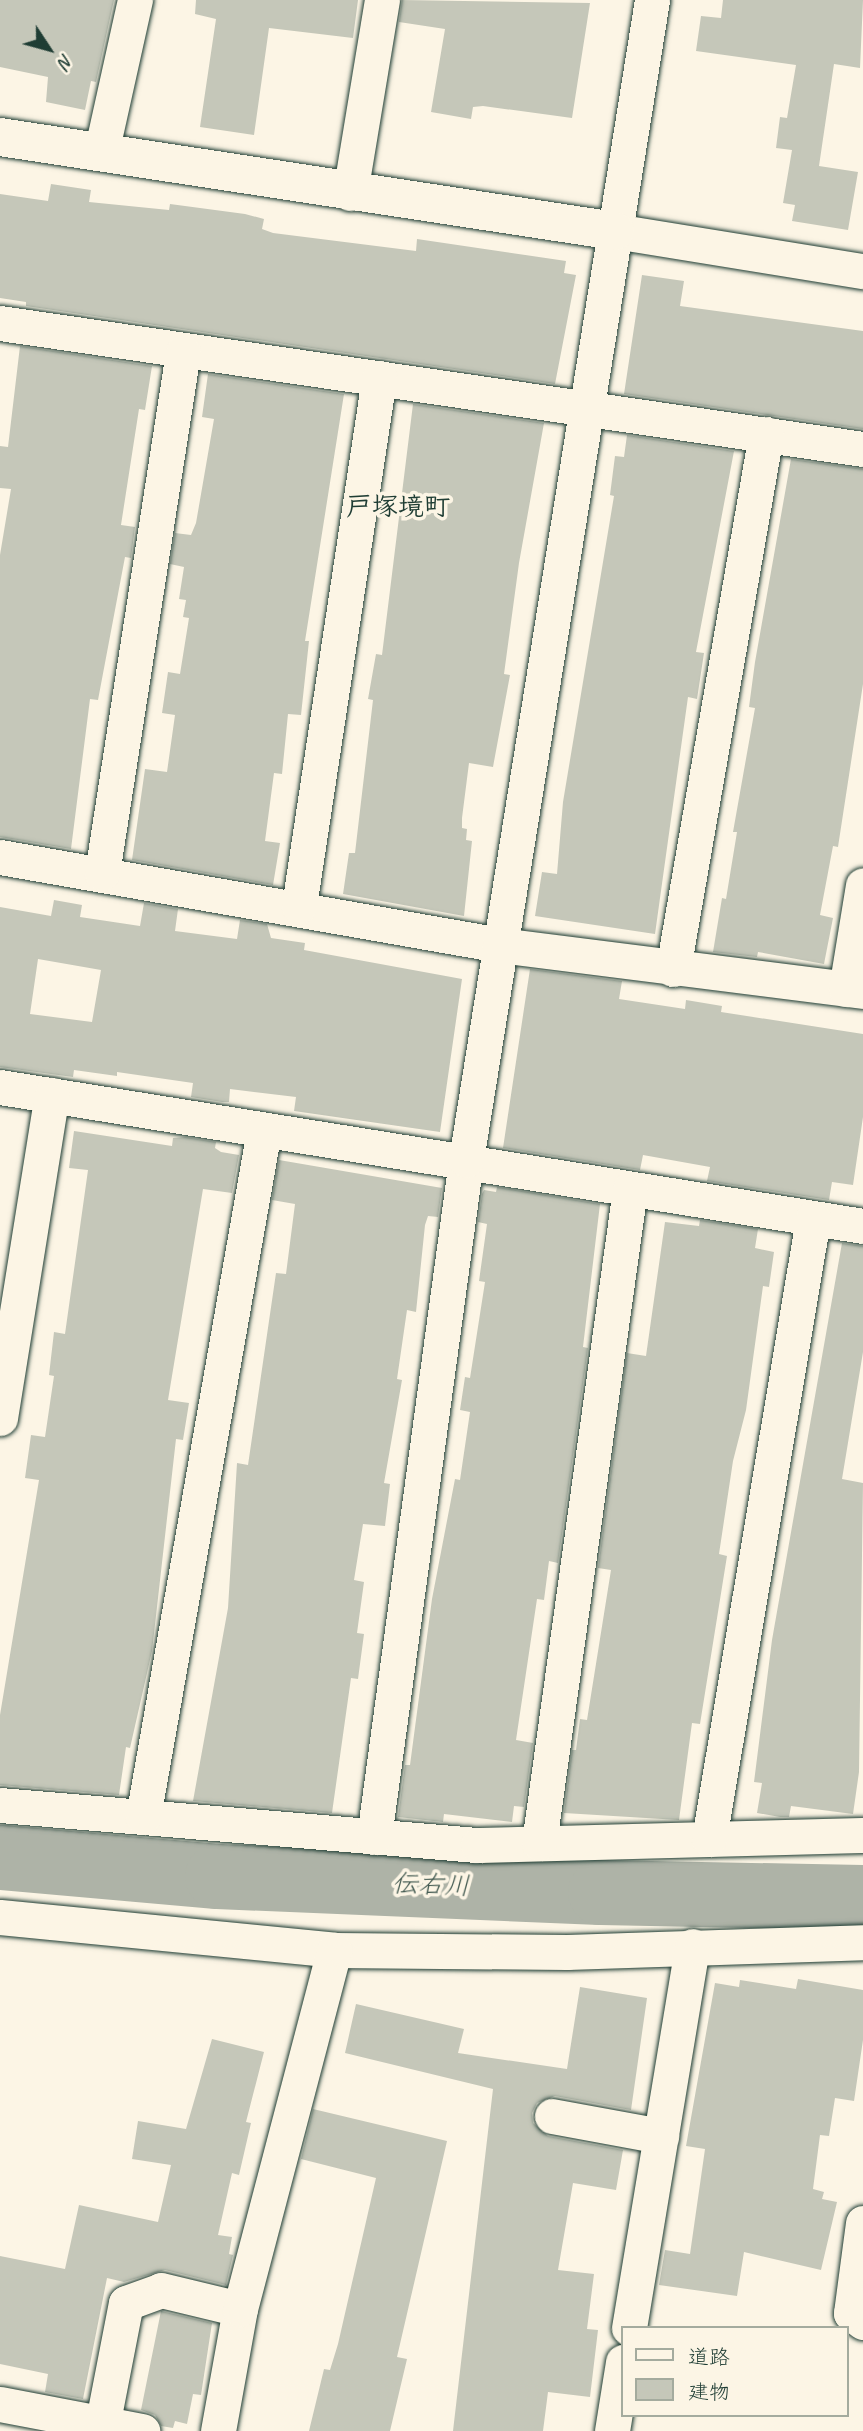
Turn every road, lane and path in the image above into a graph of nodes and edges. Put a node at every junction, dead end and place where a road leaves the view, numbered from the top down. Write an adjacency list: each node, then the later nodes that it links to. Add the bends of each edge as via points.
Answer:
1 (135, 0): 5 (street)
2 (382, 0): 6 (street)
3 (652, 0): 7 (street)
4 (0, 137): 5 (street)
5 (101, 153): 6 (street)
6 (350, 192): 7 (street)
7 (615, 231): 8 (street); 12 (street)
8 (863, 271)
9 (0, 323): 10 (street)
10 (183, 352): 11 (street); 16 (street)
11 (379, 378): 12 (street); 18 (street)
12 (588, 411): 13 (street); 19 (street)
13 (766, 434): 14 (street); 20 (street)
14 (863, 449)
15 (0, 857): 16 (street)
16 (102, 873): 18 (street)
17 (863, 885): 21 (street)
18 (299, 906): 19 (street)
19 (500, 944): 20 (street); 25 (street)
20 (673, 969): 21 (street)
21 (854, 990)
22 (0, 1087): 23 (street)
23 (52, 1094): 24 (street); 29 (street)
24 (264, 1130): 25 (street); 31 (street)
25 (466, 1160): 26 (street); 33 (street)
26 (631, 1189): 27 (street); 35 (street)
27 (814, 1219): 28 (street); 34 (street)
28 (863, 1226)
29 (0, 1418)
30 (0, 1805): 31 (street)
31 (143, 1817): 33 (street)
32 (863, 1835): 34 (street)
33 (374, 1837): 35 (street, via 478,1845)
34 (709, 1839): 35 (street)
35 (539, 1843)
36 (0, 1917): 39 (street)
37 (863, 1942): 38 (street)
38 (692, 1947): 39 (street, via 567,1952); 41 (street)
39 (334, 1950): 43 (street)
40 (552, 2116): 41 (street)
41 (661, 2136): 45 (street)
42 (863, 2223): 44 (street, via 851,2313)
43 (240, 2309): 48 (street, via 161,2290 126,2303); 50 (street)
44 (863, 2322)
45 (629, 2326)
46 (622, 2368): 51 (street)
47 (0, 2404): 48 (street)
48 (103, 2421): 49 (street)
49 (142, 2431)
50 (218, 2431)
51 (612, 2431)

